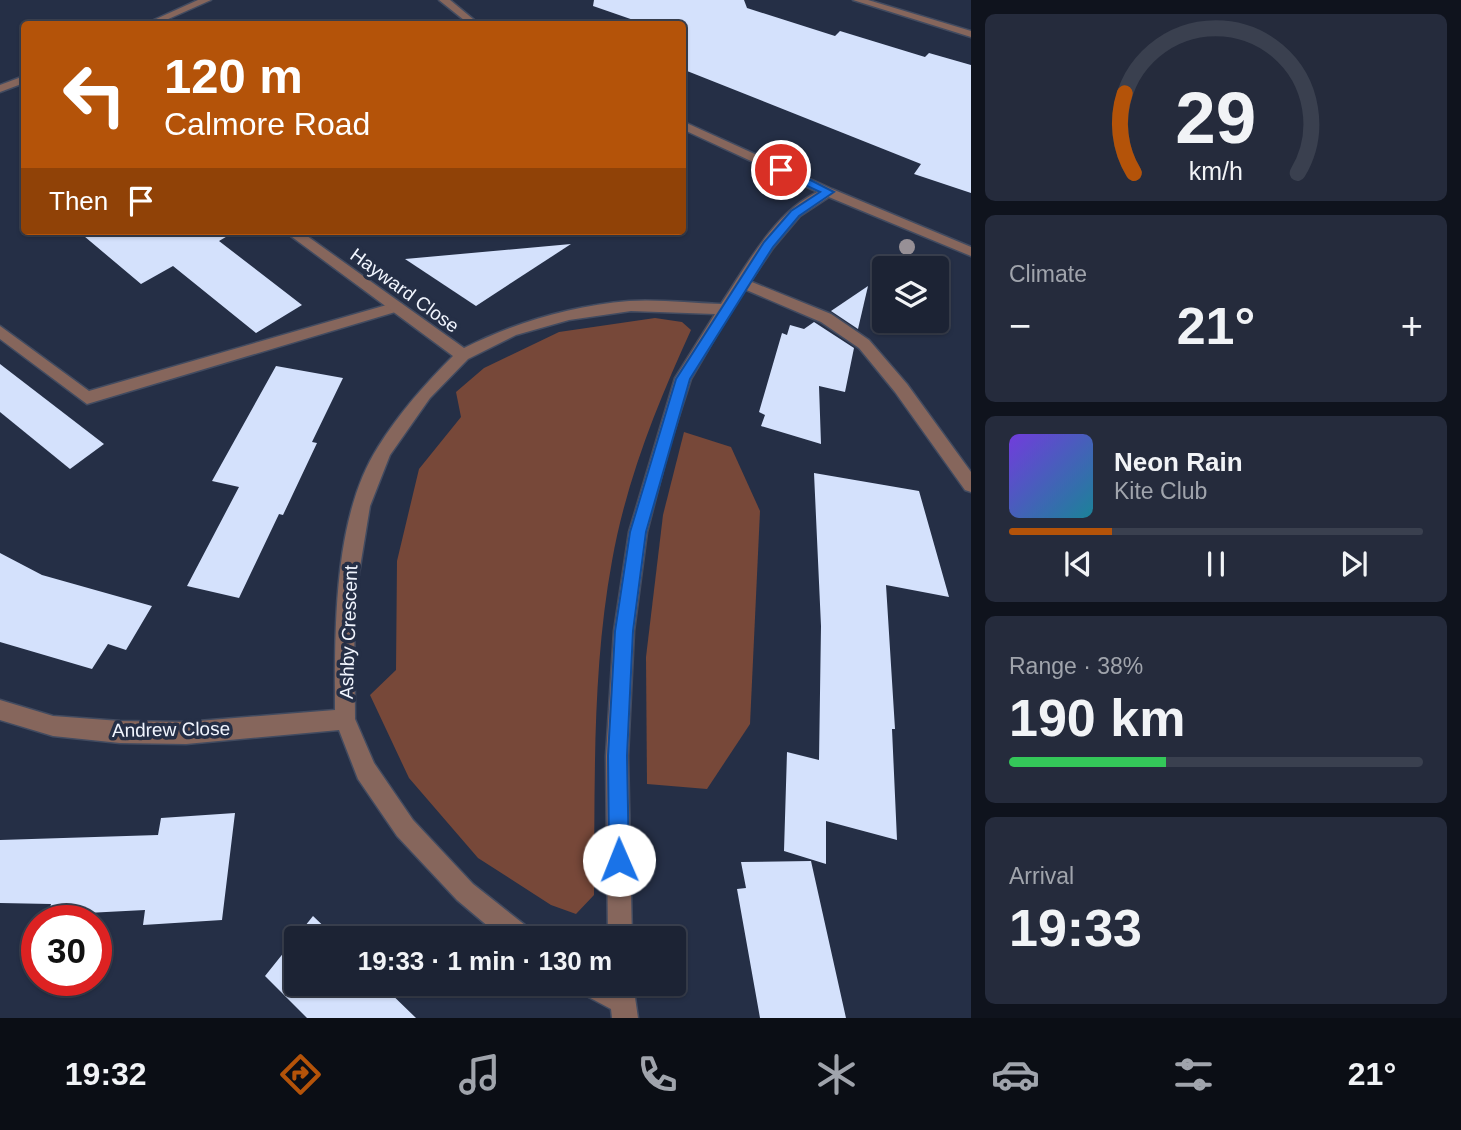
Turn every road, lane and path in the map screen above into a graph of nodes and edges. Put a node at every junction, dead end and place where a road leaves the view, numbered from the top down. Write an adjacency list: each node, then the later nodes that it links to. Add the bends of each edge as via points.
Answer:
1 (206, 0): 4 (street)
2 (444, 0): 5 (street)
3 (858, 0): 6 (street)
4 (157, 21)
5 (470, 21)
6 (971, 34)
7 (21, 80): 8 (street)
8 (0, 89)
9 (686, 126): 10 (street)
10 (828, 192): 12 (street); 13 (street, via 795,213)
11 (297, 235): 14 (street, Hayward Close)
12 (971, 252)
13 (742, 283): 15 (street); 18 (street, via 826,318 864,344)
14 (397, 307): 16 (street, via 87,398); 17 (street, Hayward Close)
15 (725, 309): 17 (street, Ashby Crescent, via 631,306 569,315 511,331); 22 (street, via 683,379 638,532 624,631 617,756)
16 (0, 331)
17 (463, 355): 20 (street, Ashby Crescent, via 424,394 383,452 361,506 345,604)
18 (971, 485)
19 (0, 710): 20 (street, Andrew Close, via 53,726 120,732 186,733)
20 (345, 719): 21 (street, Ashby Crescent, via 366,771 405,828 465,892)
21 (506, 926)
22 (620, 926)

